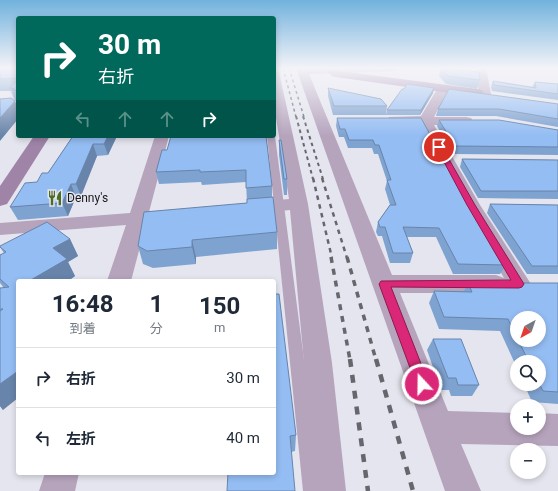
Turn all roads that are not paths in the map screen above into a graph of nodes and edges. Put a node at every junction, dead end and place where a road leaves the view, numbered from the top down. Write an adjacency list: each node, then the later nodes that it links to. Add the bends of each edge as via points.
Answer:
1 (278, 91): 15 (street)
2 (313, 91): 23 (street, via 330,120)
3 (441, 91): 9 (street)
4 (463, 91): 6 (street)
5 (485, 91): 6 (street)
6 (485, 94): 7 (street)
7 (500, 97)
8 (378, 120): 9 (street)
9 (425, 121): 10 (street); 16 (street, via 453,160)
10 (480, 121)
11 (41, 138): 14 (street)
12 (161, 138): 20 (street)
13 (272, 138): 30 (lane)
14 (0, 200)
15 (299, 204): 18 (street); 31 (street, via 318,364)
16 (471, 205): 17 (street); 24 (street)
17 (494, 205)
18 (230, 210)
19 (192, 214): 20 (street)
20 (138, 218): 21 (street); 22 (street)
21 (0, 229)
22 (120, 279)
23 (384, 284): 24 (street); 26 (street)
24 (519, 284): 25 (street)
25 (542, 285)
26 (438, 427): 27 (street); 32 (street)
27 (558, 430)
28 (61, 475): 29 (street)
29 (57, 491)
30 (312, 491)
31 (328, 491)
32 (463, 491)

